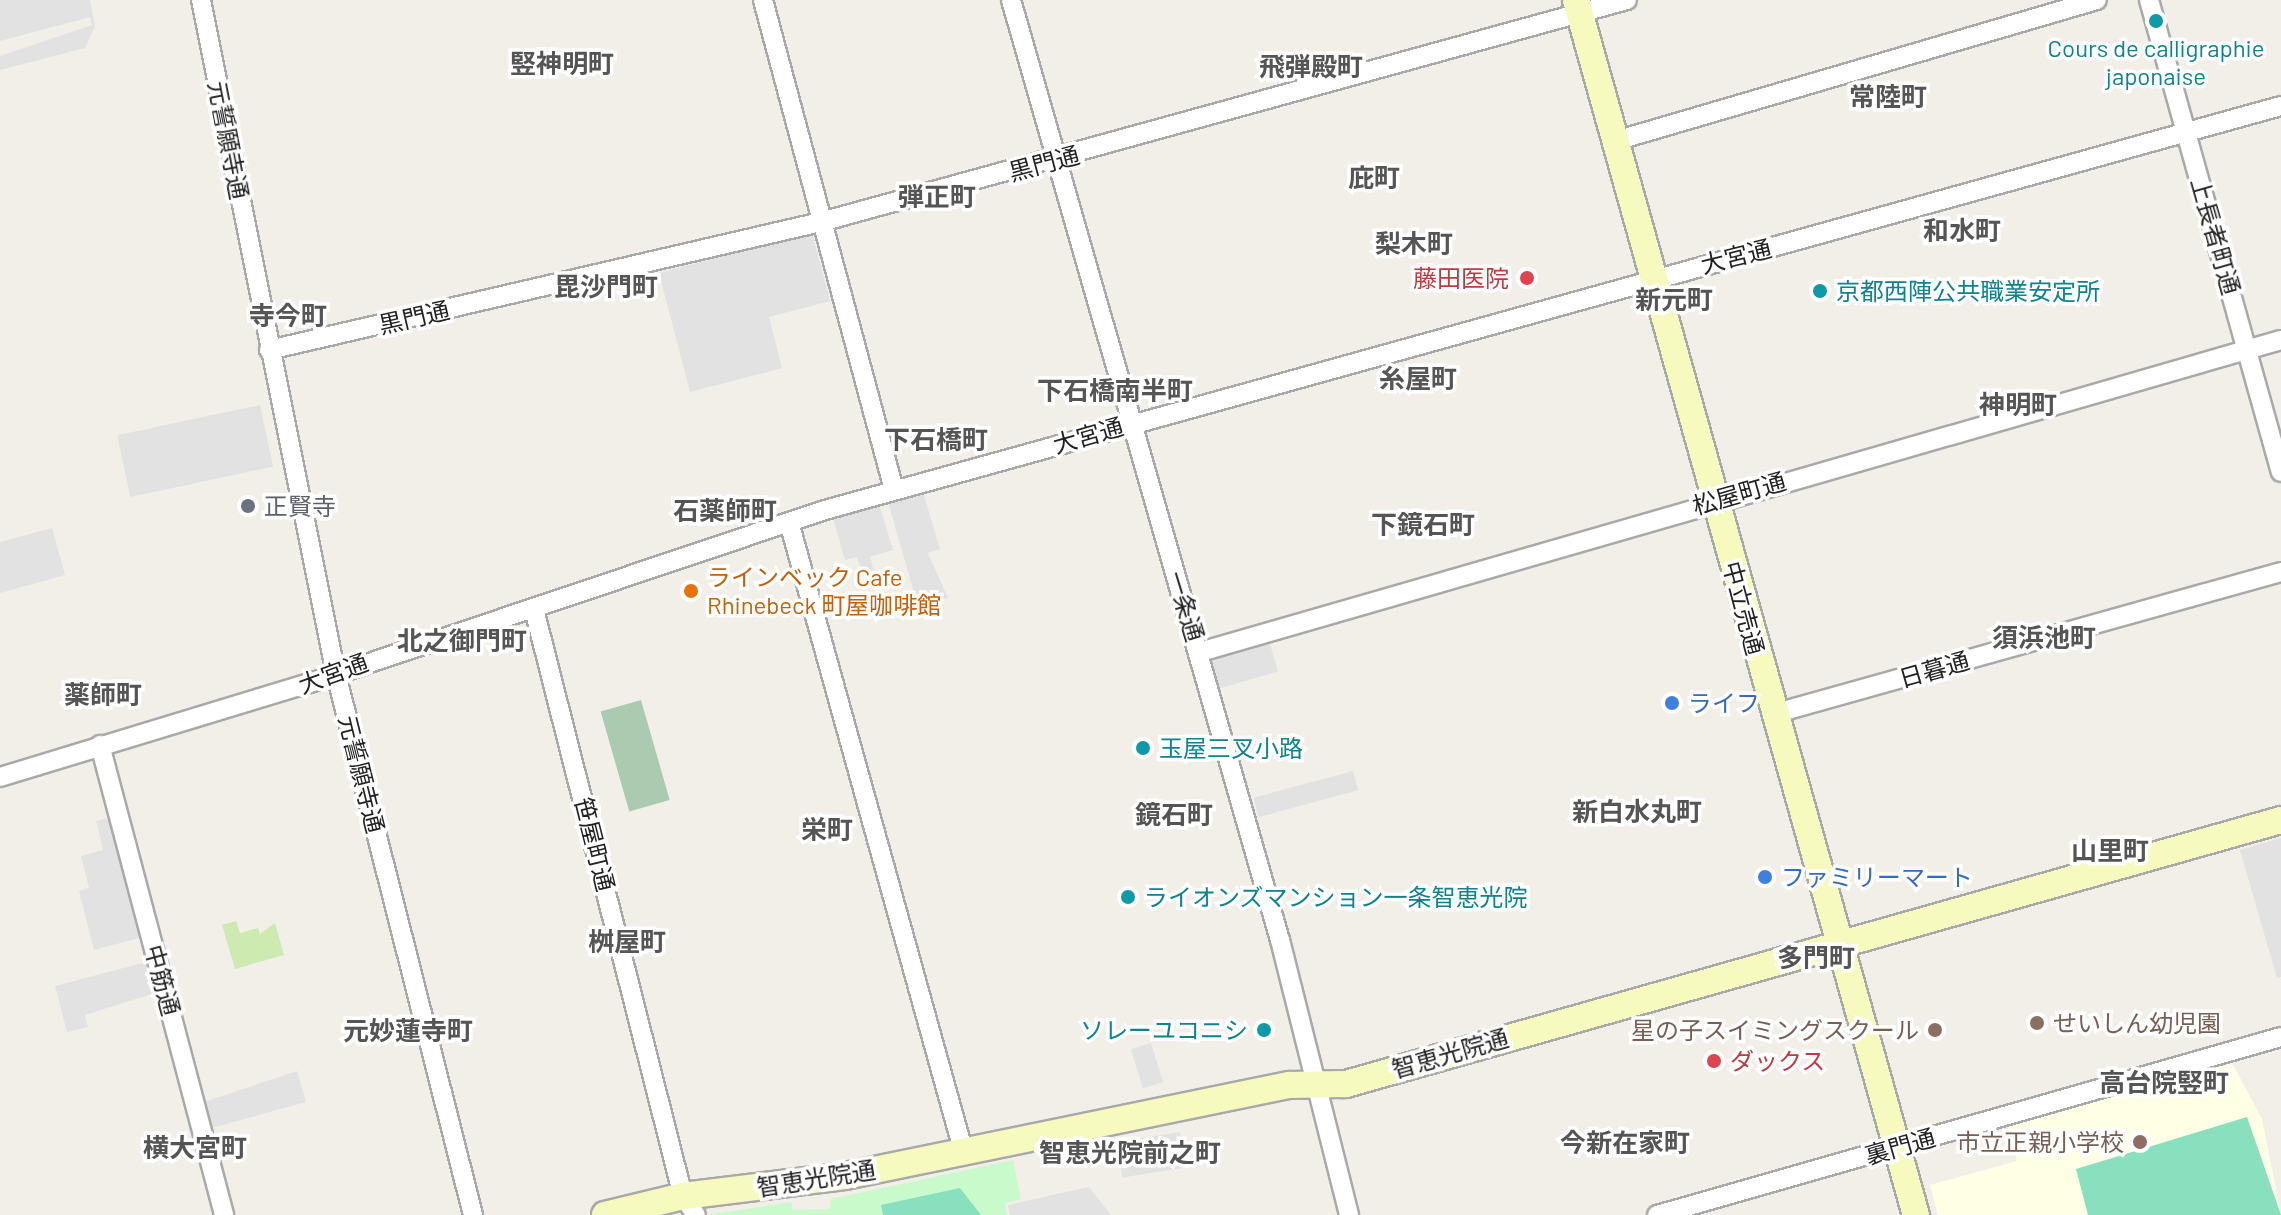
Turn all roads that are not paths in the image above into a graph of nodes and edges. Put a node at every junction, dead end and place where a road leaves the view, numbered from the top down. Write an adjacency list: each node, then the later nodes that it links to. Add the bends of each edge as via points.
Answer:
1 (201, 0): 16 (street, 元誓願寺通)
2 (763, 0): 12 (street)
3 (1011, 0): 11 (street, 一条通)
4 (1627, 0): 7 (street, 黒門通)
5 (2097, 0): 10 (street)
6 (2149, 0): 9 (street, 上長者町通)
7 (1577, 7): 10 (street, 中立売通); 11 (street, 黒門通)
8 (2281, 106): 9 (street, 大宮通)
9 (2185, 133): 13 (street, 大宮通); 15 (street, 上長者町通)
10 (1615, 141): 13 (street, 中立売通)
11 (1059, 159): 12 (street, 黒門通); 17 (street, 一条通)
12 (821, 222): 16 (street, 黒門通); 19 (street)
13 (1651, 276): 17 (street, 大宮通); 20 (street, 中立売通)
14 (2281, 340): 15 (street, 松屋町通)
15 (2249, 349): 18 (street, 上長者町通); 20 (street, 松屋町通)
16 (269, 350): 25 (street, 元誓願寺通)
17 (1134, 422): 19 (street, 大宮通); 24 (street, 一条通)
18 (2281, 472)
19 (894, 490): 21 (street, 大宮通)
20 (1714, 500): 24 (street, 松屋町通); 26 (street, 中立売通)
21 (789, 522): 23 (street, 大宮通); 34 (street)
22 (2281, 572): 26 (street, 日暮通)
23 (534, 609): 25 (street, 大宮通); 35 (street, 笹屋町通)
24 (1200, 652): 32 (street, 一条通)
25 (335, 670): 27 (street, 大宮通); 37 (street, 元誓願寺通)
26 (1773, 714): 30 (street, 中立売通)
27 (100, 745): 28 (street, 大宮通); 36 (street, 中筋通)
28 (0, 777)
29 (2281, 820): 30 (street, 智恵光院通)
30 (1839, 942): 32 (street, 智恵光院通); 33 (street, 中立売通)
31 (2281, 1037): 33 (street, 裏門通)
32 (1314, 1087): 34 (street, 智恵光院通, via 1290,1085); 39 (street, 一条通)
33 (1897, 1146): 40 (street, 裏門通); 41 (street, 中立売通)
34 (963, 1150): 35 (street, 智恵光院通)
35 (690, 1205): 38 (street, 智恵光院通)
36 (224, 1215)
37 (473, 1215)
38 (605, 1215)
39 (1349, 1215)
40 (1657, 1215)
41 (1916, 1215)

